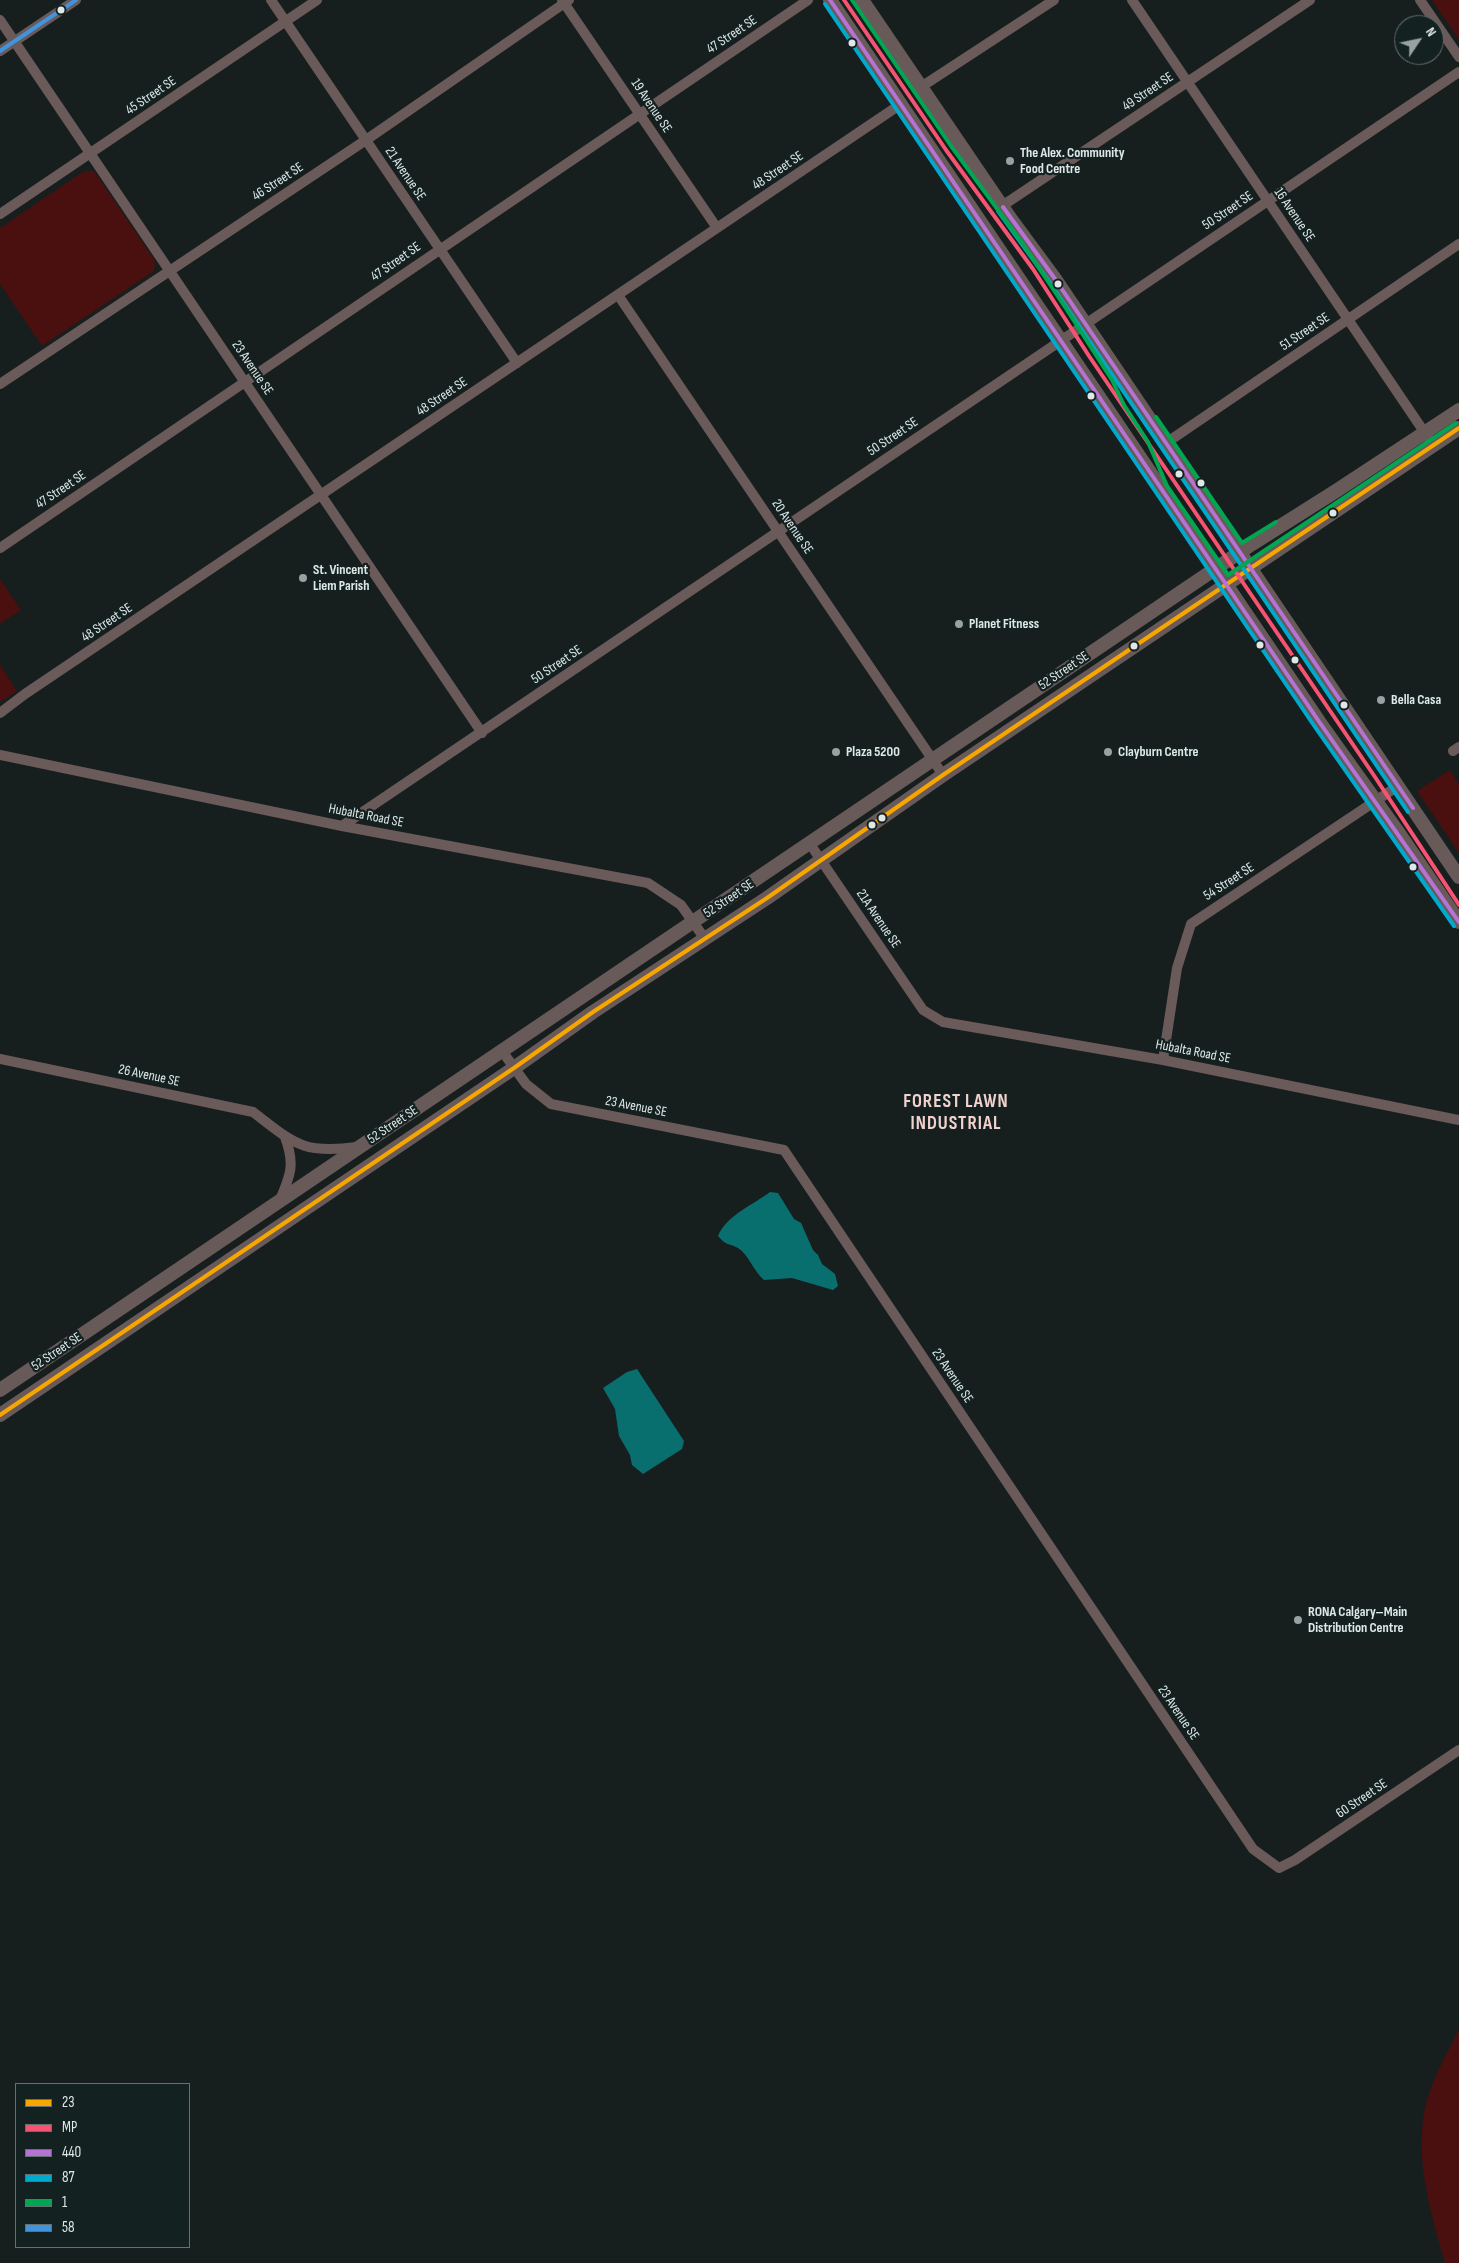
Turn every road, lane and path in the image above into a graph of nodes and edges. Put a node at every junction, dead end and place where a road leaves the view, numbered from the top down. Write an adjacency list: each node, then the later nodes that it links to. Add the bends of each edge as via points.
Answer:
1 (76, 0): 14 (street)
2 (271, 0): 13 (street, 21 Avenue SE)
3 (317, 0): 13 (street, 45 Street SE)
4 (808, 0): 21 (street, 47 Street SE)
5 (830, 0): 20 (main road)
6 (862, 0): 19 (main road)
7 (1054, 0): 19 (street)
8 (1132, 0): 18 (street, 16 Avenue SE)
9 (1310, 0): 18 (street, 49 Street SE)
10 (1420, 0): 16 (street)
11 (565, 1): 21 (street, 19 Avenue SE); 22 (street, 46 Street SE)
12 (0, 20): 14 (street, 23 Avenue SE)
13 (286, 21): 22 (street, 21 Avenue SE); 23 (street, 45 Street SE)
14 (15, 41): 15 (street); 23 (street, 23 Avenue SE)
15 (0, 51)
16 (1459, 57)
17 (1459, 72): 24 (street, 50 Street SE)
18 (1188, 82): 24 (street, 16 Avenue SE); 25 (street, 49 Street SE)
19 (921, 87): 25 (main road)
20 (901, 104): 27 (street, 48 Street SE); 34 (main road)
21 (639, 114): 27 (street, 19 Avenue SE); 29 (street, 47 Street SE)
22 (366, 140): 29 (street, 21 Avenue SE); 30 (street, 46 Street SE)
23 (90, 153): 26 (street, 45 Street SE); 30 (street, 23 Avenue SE)
24 (1268, 201): 32 (street, 16 Avenue SE); 33 (street, 50 Street SE)
25 (1002, 206): 33 (main road)
26 (0, 214)
27 (718, 228): 31 (street, 48 Street SE)
28 (1459, 244): 32 (street, 51 Street SE)
29 (440, 249): 35 (street, 21 Avenue SE); 36 (street, 47 Street SE)
30 (170, 269): 36 (street, 23 Avenue SE); 37 (street, 46 Street SE)
31 (618, 295): 35 (street, 48 Street SE); 44 (street, 20 Avenue SE)
32 (1348, 319): 40 (street, 16 Avenue SE); 41 (street, 51 Street SE)
33 (1085, 323): 34 (street, 50 Street SE); 41 (main road)
34 (1061, 339): 44 (street, 50 Street SE); 48 (main road)
35 (517, 363): 43 (street, 48 Street SE)
36 (246, 383): 43 (street, 23 Avenue SE); 45 (street, 47 Street SE)
37 (0, 384)
38 (1459, 410): 40 (main road, 52 Street SE)
39 (1459, 428): 42 (main road, 52 Street SE)
40 (1425, 432): 42 (street, 16 Avenue SE); 46 (main road, 52 Street SE)
41 (1166, 442): 46 (main road)
42 (1433, 445): 47 (main road, 52 Street SE)
43 (321, 495): 50 (street, 48 Street SE); 51 (street, 23 Avenue SE)
44 (778, 530): 51 (street, 50 Street SE); 53 (street, 20 Avenue SE)
45 (0, 548)
46 (1240, 552): 47 (main road); 48 (main road, 52 Street SE)
47 (1250, 567): 49 (main road, 52 Street SE); 55 (main road)
48 (1216, 568): 49 (main road); 53 (main road, 52 Street SE)
49 (1226, 584): 54 (main road, 52 Street SE); 56 (main road)
50 (0, 713)
51 (482, 733): 57 (street, 50 Street SE)
52 (0, 755): 57 (street, Hubalta Road SE)
53 (933, 760): 54 (street, 20 Avenue SE); 58 (main road, 52 Street SE)
54 (943, 775): 59 (main road, 52 Street SE)
55 (1398, 786): 56 (street, 54 Street SE); 60 (main road)
56 (1376, 800): 62 (main road); 67 (street, 54 Street SE, via 1191,924 1177,968)
57 (342, 826): 61 (street, Hubalta Road SE, via 648,883 681,905)
58 (810, 844): 59 (street, 21A Avenue SE); 61 (main road, 52 Street SE)
59 (822, 861): 63 (main road, 52 Street SE); 64 (street, 21A Avenue SE)
60 (1459, 876)
61 (694, 922): 63 (street, Hubalta Road SE); 65 (main road, 52 Street SE)
62 (1459, 922)
63 (705, 939): 68 (main road, 52 Street SE)
64 (923, 1010): 67 (street, Hubalta Road SE, via 943,1022)
65 (502, 1051): 68 (street, 23 Avenue SE); 71 (main road, 52 Street SE)
66 (0, 1059): 70 (street, 26 Avenue SE, via 253,1112)
67 (1163, 1060): 69 (street, Hubalta Road SE)
68 (514, 1068): 74 (main road, 52 Street SE); 76 (street, 23 Avenue SE, via 526,1084 551,1104 784,1150 1253,1849)
69 (1459, 1120)
70 (285, 1137): 71 (street, 26 Avenue SE, via 299,1145 328,1151); 72 (street, via 292,1160 290,1176)
71 (360, 1147): 72 (main road, 52 Street SE)
72 (280, 1201): 73 (main road, 52 Street SE)
73 (0, 1390)
74 (0, 1415)
75 (1459, 1750): 76 (street, 60 Street SE, via 1296,1860)
76 (1279, 1868)

